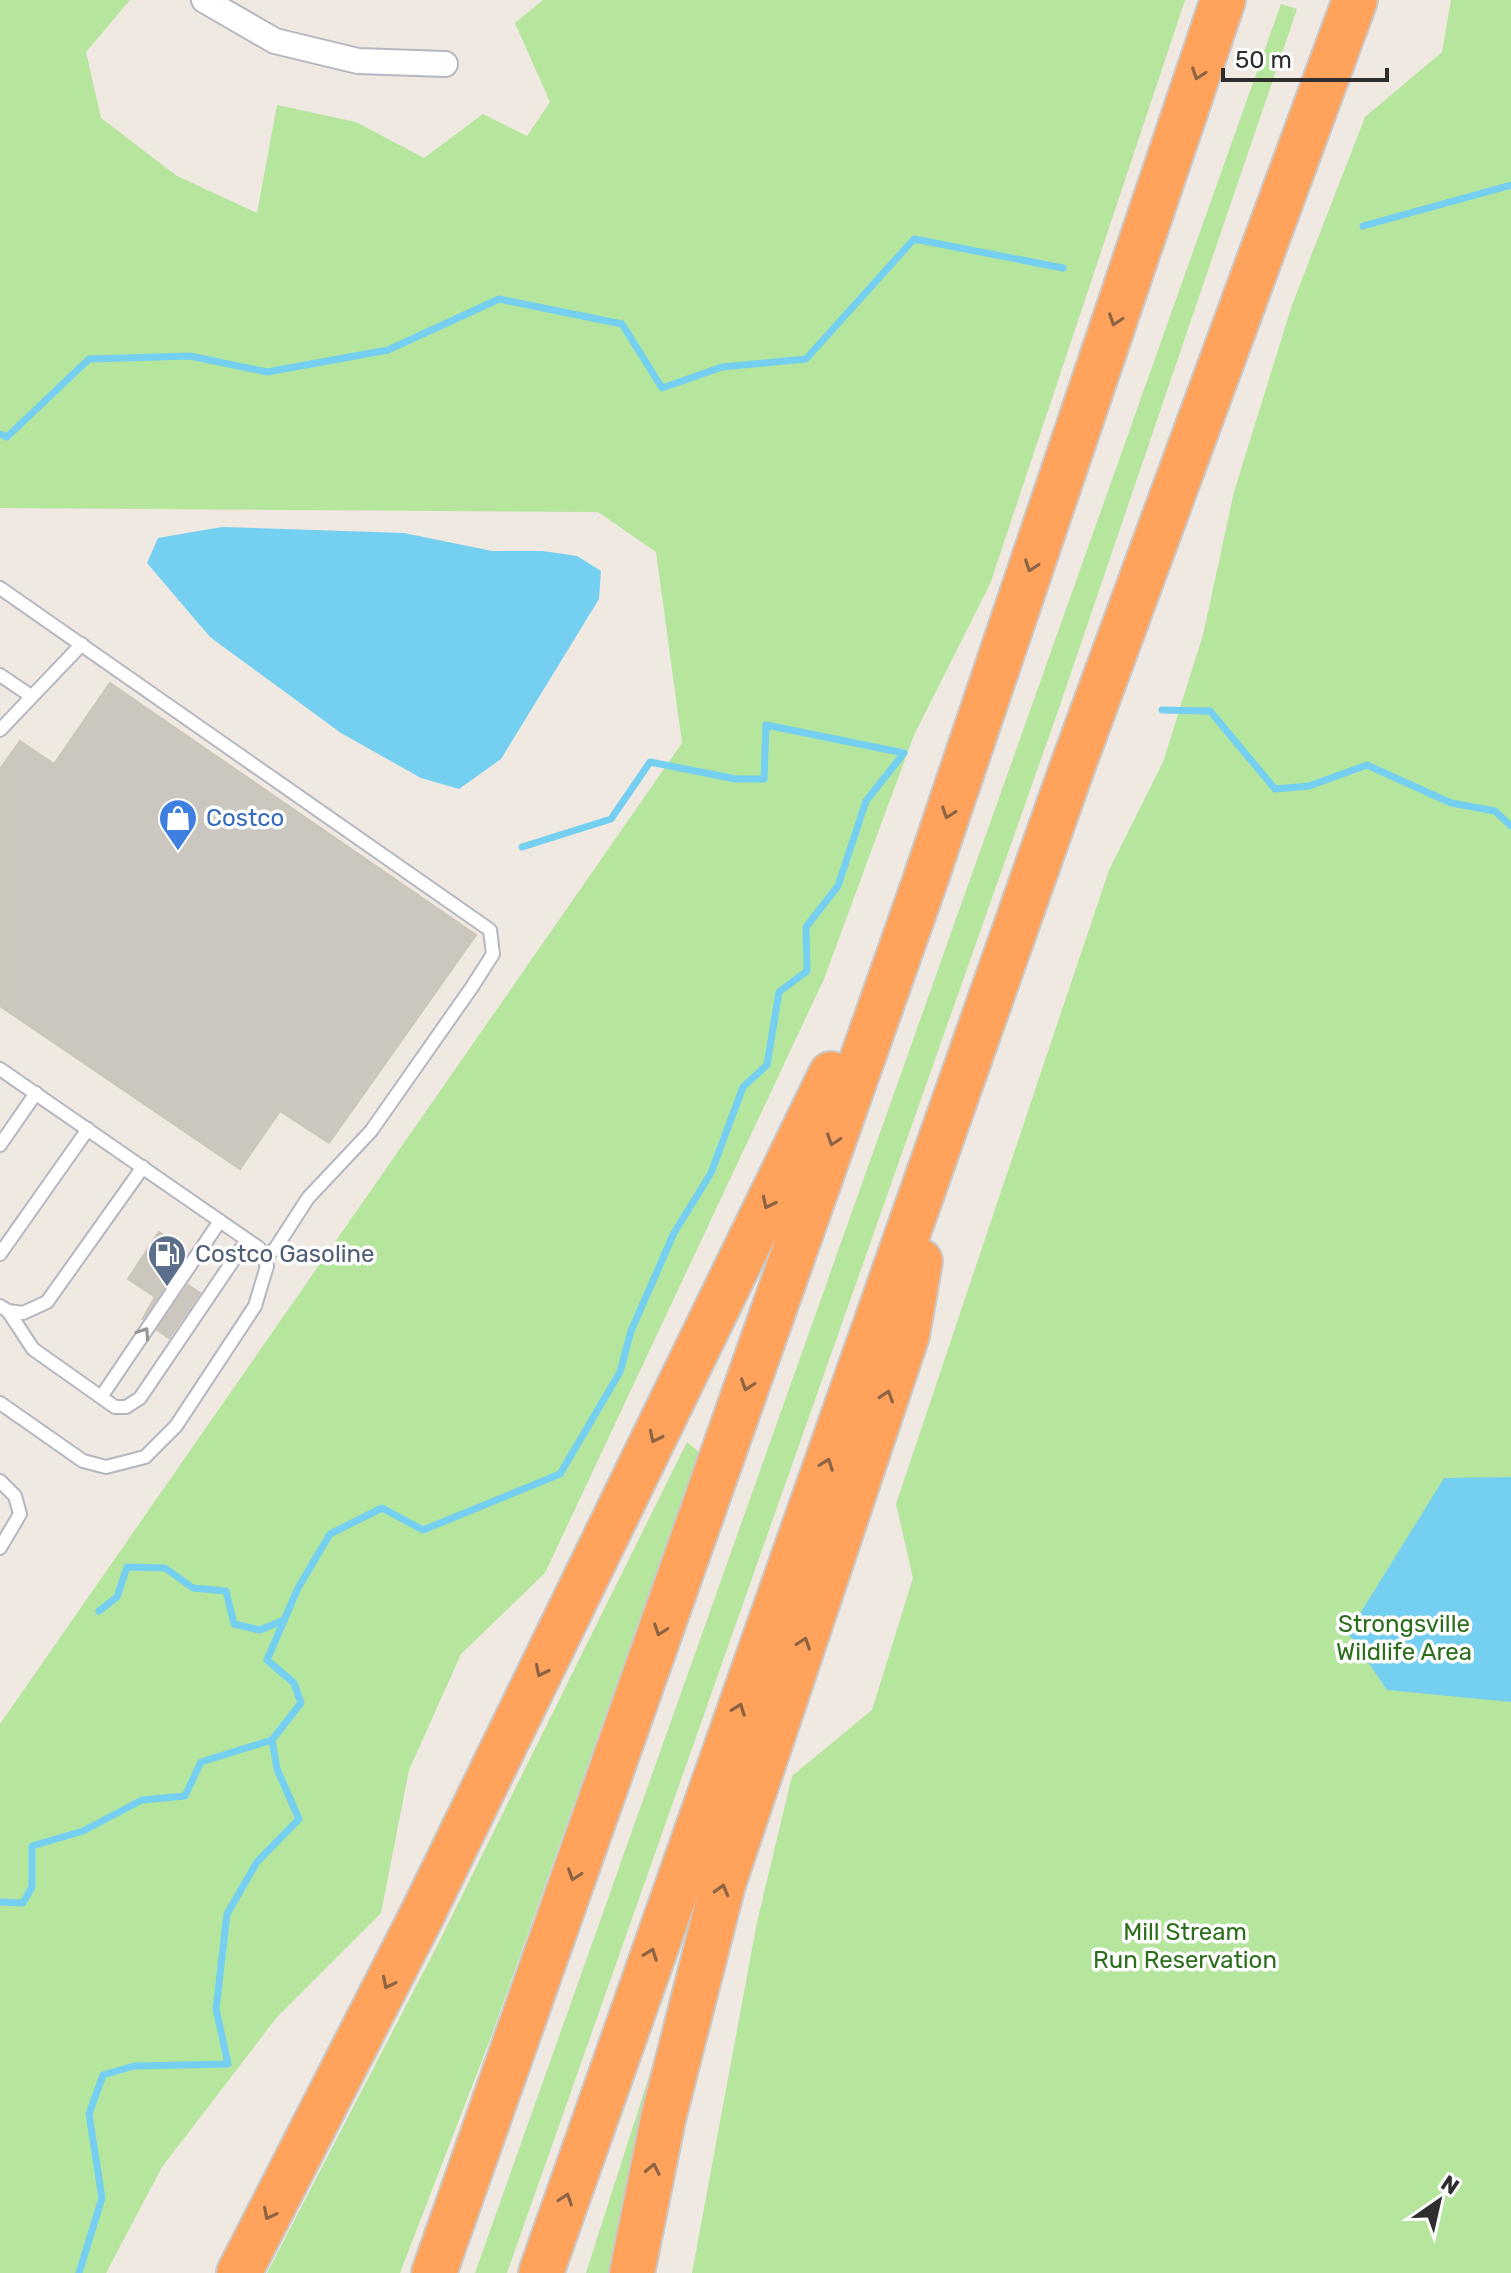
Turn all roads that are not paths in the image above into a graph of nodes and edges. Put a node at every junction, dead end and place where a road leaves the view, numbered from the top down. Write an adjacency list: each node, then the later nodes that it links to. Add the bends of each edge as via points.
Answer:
1 (204, 0): 4 (street, via 275,41 358,61)
2 (1223, 0): 10 (highway, one-way to 10)
3 (1355, 0): 16 (highway)
4 (445, 64)
5 (0, 588): 6 (lane)
6 (82, 644): 8 (lane); 20 (lane, via 484,923 493,937 489,963 371,1131 308,1198 275,1249)
7 (0, 675): 8 (lane)
8 (31, 696): 9 (lane)
9 (0, 730)
10 (925, 881): 26 (highway, one-way to 26, via 430,1899); 27 (highway, one-way to 27)
11 (0, 1069): 12 (lane)
12 (36, 1093): 13 (lane); 14 (lane)
13 (88, 1129): 15 (lane); 19 (lane)
14 (0, 1145)
15 (143, 1167): 17 (lane); 21 (lane, via 47,1302 23,1313)
16 (923, 1189): 28 (highway, one-way to 16); 29 (highway, one-way to 16, via 663,2119 723,1884 907,1335 919,1282)
17 (220, 1221): 18 (lane); 22 (lane, one-way to 17)
18 (247, 1240): 20 (lane); 22 (lane, via 140,1398 115,1407)
19 (0, 1254)
20 (263, 1258): 23 (lane, via 267,1266 255,1306 176,1426 145,1457 106,1467 83,1461)
21 (4, 1308): 22 (lane, via 33,1349)
22 (101, 1397)
23 (0, 1403)
24 (0, 1481): 25 (lane, via 15,1496 20,1514)
25 (0, 1548)
26 (239, 2273)
27 (434, 2273)
28 (541, 2273)
29 (632, 2273)

